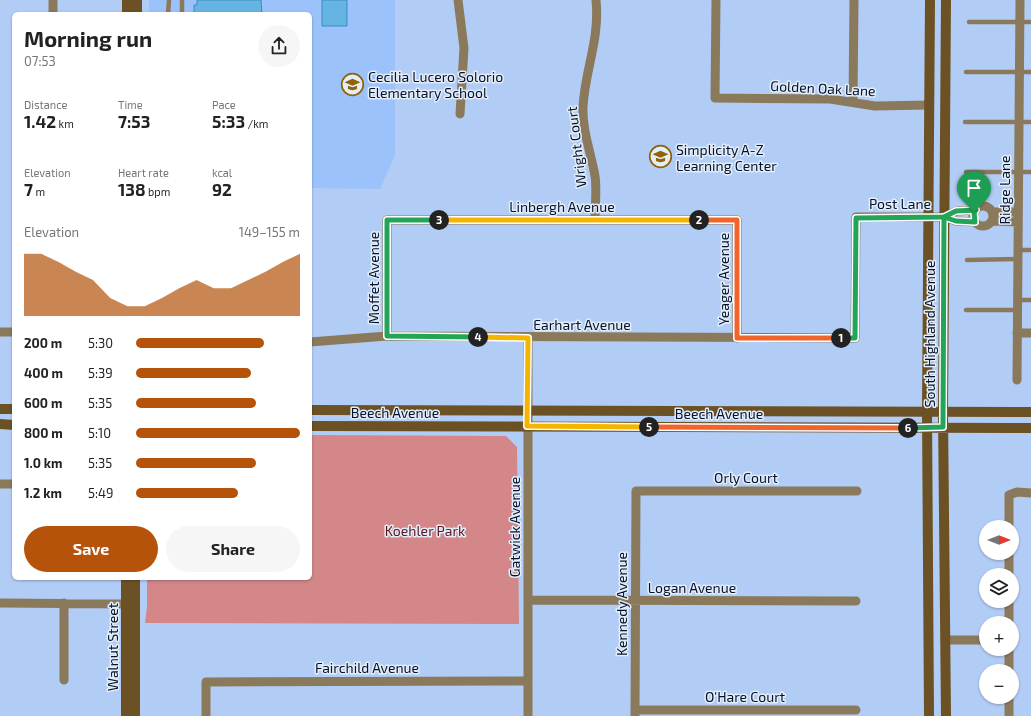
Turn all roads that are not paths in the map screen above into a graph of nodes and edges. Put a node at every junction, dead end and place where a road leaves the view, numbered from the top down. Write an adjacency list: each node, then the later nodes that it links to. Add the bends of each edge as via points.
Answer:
1 (54, 0): 13 (street)
2 (128, 0): 14 (street)
3 (137, 0): 15 (street)
4 (168, 0): 16 (lane)
5 (182, 0): 17 (lane)
6 (458, 0): 26 (street, via 464,48)
7 (596, 0): 38 (street, Wright Court, via 596,42 583,107 595,178)
8 (716, 0): 24 (street, Golden Oak Lane, via 715,98)
9 (854, 0): 24 (street)
10 (930, 0): 25 (street, South Highland Avenue)
11 (946, 0): 36 (street, South Highland Avenue)
12 (1020, 0): 19 (street, Ridge Lane)
13 (53, 12)
14 (127, 12)
15 (137, 12)
16 (168, 12)
17 (182, 12)
18 (969, 22): 19 (lane)
19 (1019, 22): 20 (lane); 22 (street, Ridge Lane)
20 (1031, 22)
21 (966, 72): 22 (lane)
22 (1019, 72): 23 (lane); 28 (street, Ridge Lane)
23 (1031, 72)
24 (853, 101): 25 (street, Golden Oak Lane, via 874,106)
25 (929, 105): 37 (street, South Highland Avenue)
26 (460, 114)
27 (965, 122): 28 (lane)
28 (1019, 122): 29 (lane); 31 (street, Ridge Lane)
29 (1031, 122)
30 (966, 172): 31 (lane)
31 (1018, 172): 32 (lane); 34 (street, Ridge Lane)
32 (1031, 172)
33 (976, 210): 35 (street, via 985,206); 36 (street, via 956,211); 41 (street)
34 (1018, 212): 35 (street); 42 (street, Ridge Lane)
35 (992, 216): 41 (street, via 984,226); 42 (street)
36 (944, 217): 37 (street, Post Lane); 41 (street, via 956,221); 66 (street, South Highland Avenue)
37 (929, 218): 58 (street, Post Lane, via 856,218); 65 (street, South Highland Avenue)
38 (595, 219): 39 (street, Linbergh Avenue); 40 (street, Linbergh Avenue)
39 (387, 220): 55 (street, Moffet Avenue)
40 (737, 220): 57 (street, Yeager Avenue)
41 (975, 222)
42 (1018, 222): 43 (street, Ridge Lane)
43 (1018, 250): 44 (lane); 45 (street, Ridge Lane)
44 (1031, 250)
45 (1018, 259): 46 (lane); 47 (street, Ridge Lane)
46 (967, 260)
47 (1017, 300): 48 (lane); 50 (street, Ridge Lane)
48 (1031, 300)
49 (966, 310): 50 (lane)
50 (1017, 310): 53 (street, Ridge Lane)
51 (0, 332): 52 (street)
52 (12, 332)
53 (1017, 333): 54 (street); 60 (street, Ridge Lane)
54 (1031, 333)
55 (387, 336): 56 (street, Earhart Avenue); 59 (street, Earhart Avenue)
56 (528, 338): 57 (street, Earhart Avenue); 64 (street, Gatwick Avenue)
57 (737, 338): 58 (street, Earhart Avenue)
58 (855, 338)
59 (312, 342)
60 (1017, 380)
61 (0, 409): 62 (street)
62 (12, 409)
63 (312, 410): 64 (street, Beech Avenue)
64 (527, 410): 65 (street, Beech Avenue); 71 (street, Gatwick Avenue)
65 (927, 412): 66 (street, Beech Avenue); 73 (street, South Highland Avenue)
66 (943, 412): 67 (street, Beech Avenue); 72 (street, South Highland Avenue)
67 (1031, 412)
68 (0, 424): 69 (street)
69 (12, 424)
70 (312, 426): 71 (street, Beech Avenue)
71 (527, 426): 73 (street, Beech Avenue); 83 (street, Gatwick Avenue)
72 (943, 427): 73 (street, Beech Avenue); 74 (street, Beech Avenue); 89 (street, South Highland Avenue)
73 (928, 428): 100 (street, South Highland Avenue)
74 (1031, 428)
75 (0, 484): 76 (street)
76 (12, 484)
77 (636, 491): 78 (street, Orly Court); 84 (street, Kennedy Avenue)
78 (857, 491)
79 (1031, 493): 80 (street, via 1017,492 1009,495)
80 (1009, 520)
81 (126, 580): 88 (street, Walnut Street)
82 (135, 580): 97 (street, Walnut Street)
83 (528, 600): 84 (street, Logan Avenue); 92 (street, Gatwick Avenue)
84 (635, 600): 85 (street, Logan Avenue); 95 (street, Kennedy Avenue)
85 (856, 601)
86 (0, 603): 87 (street)
87 (64, 603): 88 (street); 91 (street)
88 (126, 604): 96 (street, Walnut Street)
89 (945, 640): 90 (street); 101 (street, South Highland Avenue)
90 (979, 640)
91 (64, 680)
92 (528, 681): 98 (street, Fairchild Avenue, via 206,682); 99 (street, Gatwick Avenue)
93 (1009, 704): 102 (street)
94 (856, 710): 95 (street, O'Hare Court)
95 (635, 713)
96 (126, 716)
97 (135, 716)
98 (206, 716)
99 (528, 716)
100 (929, 716)
101 (946, 716)
102 (1009, 716)

